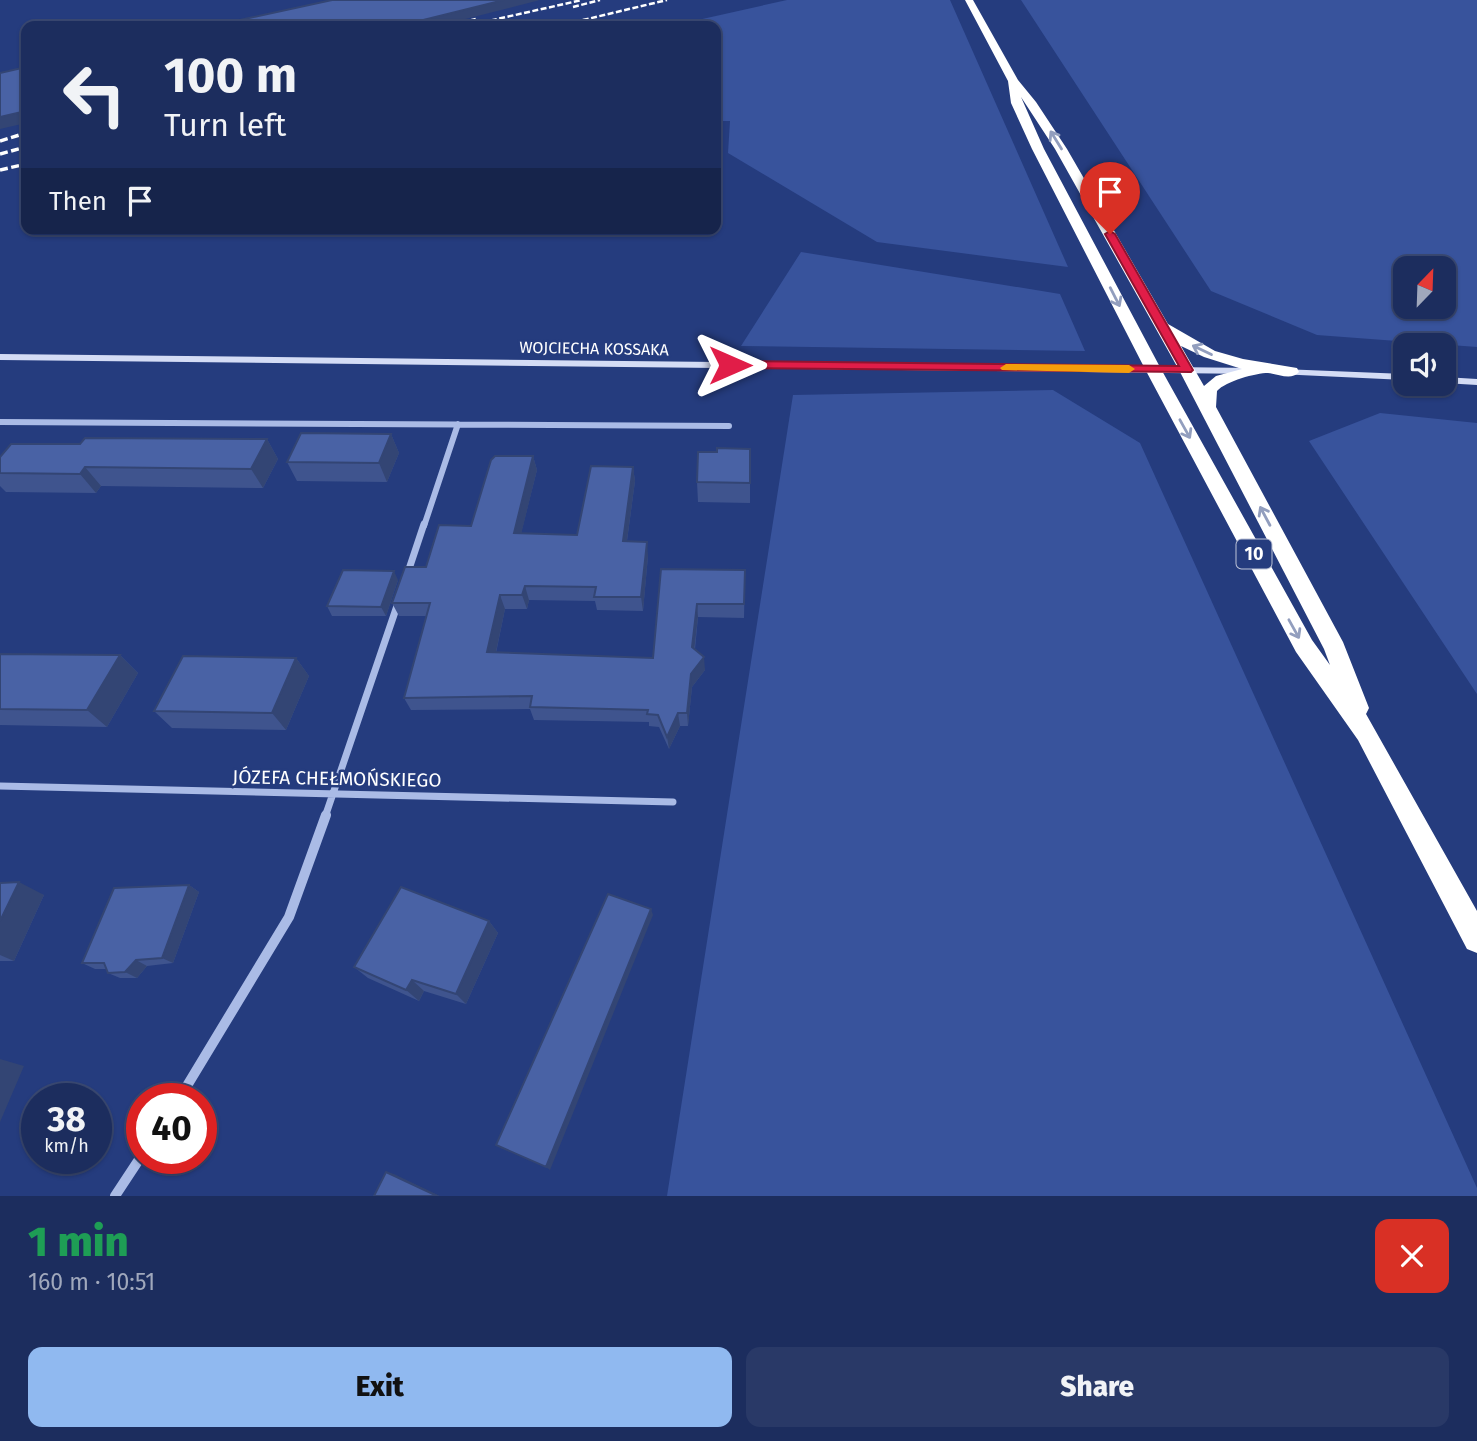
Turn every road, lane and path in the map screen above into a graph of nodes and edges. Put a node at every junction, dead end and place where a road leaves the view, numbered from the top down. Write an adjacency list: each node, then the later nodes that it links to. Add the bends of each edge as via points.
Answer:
1 (969, 0): 2 (highway, 10)
2 (1013, 81): 3 (highway, 10, one-way to 2, via 1061,149); 5 (highway, 10, one-way to 5, via 1016,103 1038,149)
3 (1158, 320): 6 (highway, 10); 8 (highway, one-way to 3, via 1206,353)
4 (0, 357): 5 (street, WOJCIECHA KOSSAKA)
5 (1153, 369): 6 (street, WOJCIECHA KOSSAKA); 18 (highway, 10, one-way to 18, via 1304,646)
6 (1187, 370): 7 (street, WOJCIECHA KOSSAKA); 12 (highway, 10)
7 (1261, 371): 8 (street, WOJCIECHA KOSSAKA); 12 (highway, via 1218,381 1209,389)
8 (1291, 372): 9 (street, WOJCIECHA KOSSAKA)
9 (1393, 376)
10 (1456, 381): 11 (street)
11 (1477, 382)
12 (1207, 408): 18 (highway, 10, one-way to 12, via 1335,648)
13 (0, 422): 14 (street)
14 (458, 424): 15 (street); 16 (street)
15 (729, 426)
16 (405, 582)
17 (400, 596): 20 (street)
18 (1366, 733): 22 (highway, 10)
19 (0, 786): 20 (street, JÓZEFA CHEŁMOŃSKIEGO)
20 (334, 793): 21 (street, JÓZEFA CHEŁMOŃSKIEGO); 23 (street, via 283,928)
21 (673, 802)
22 (1477, 939)
23 (189, 1083)
24 (129, 1174): 25 (street)
25 (114, 1196)

